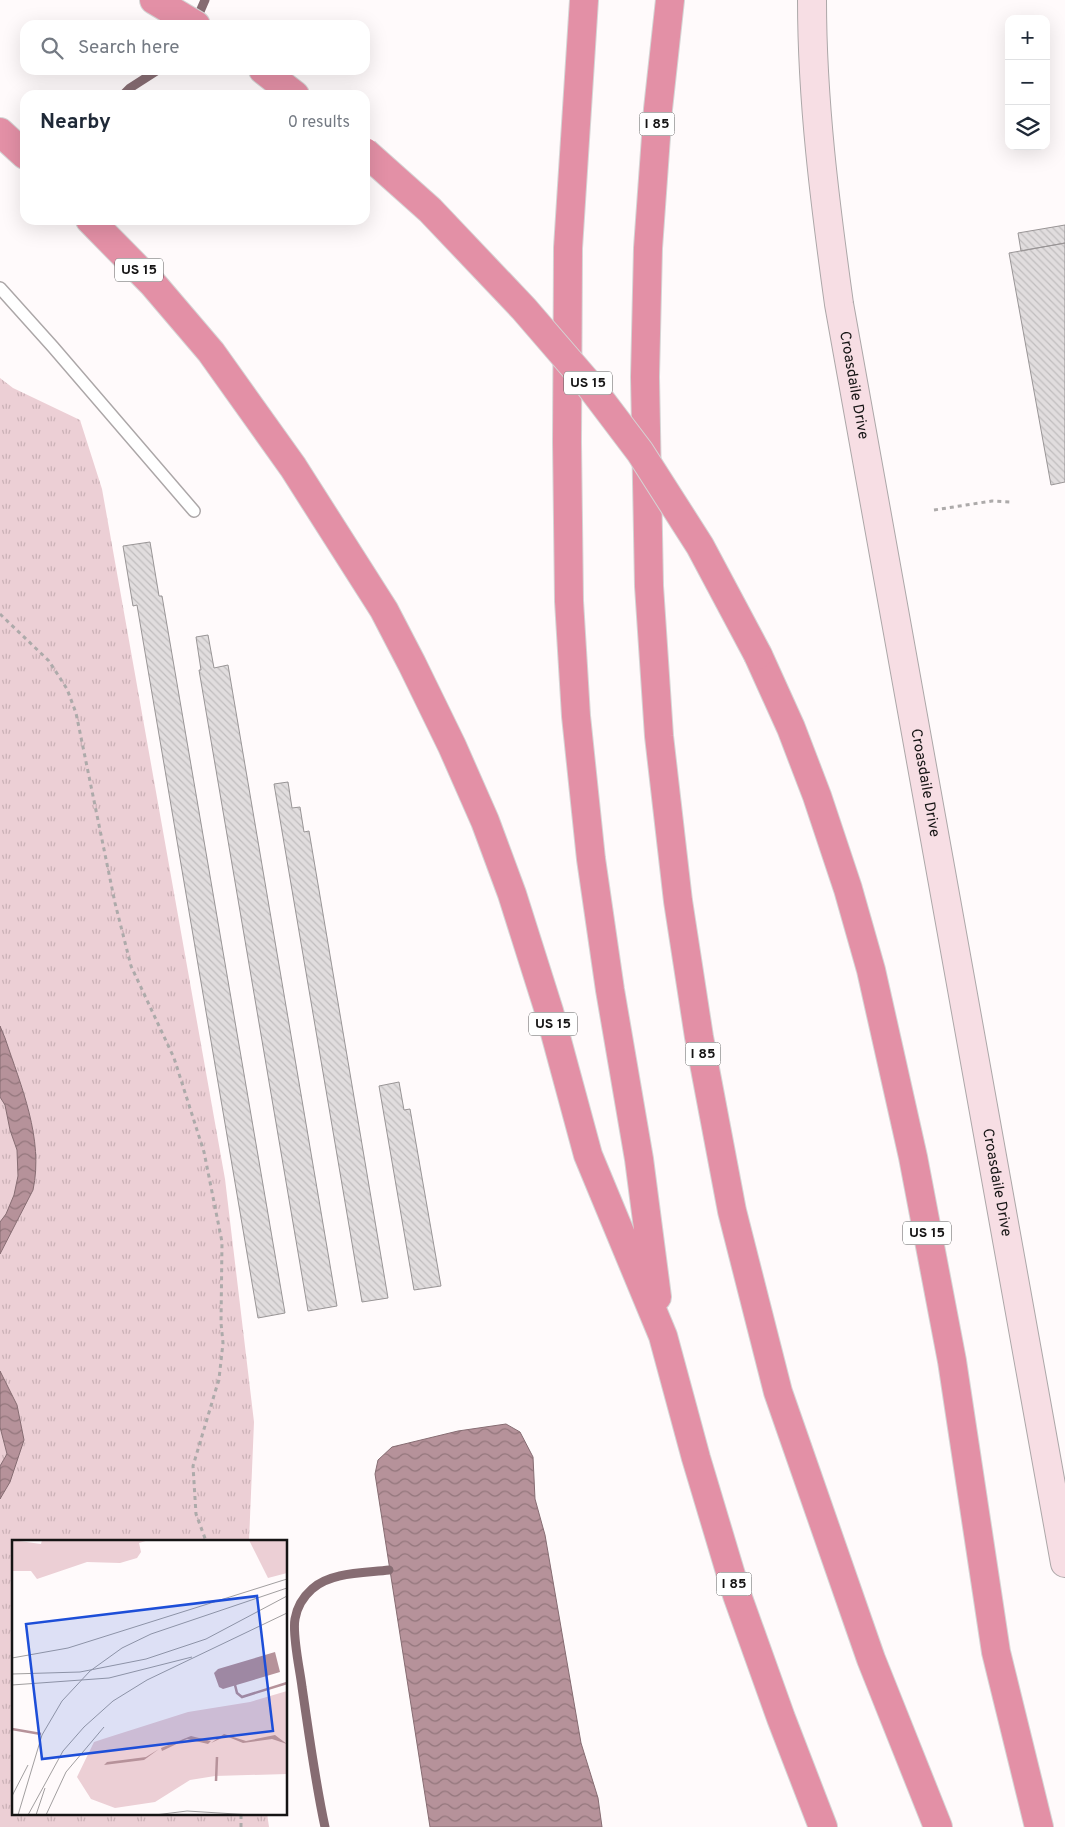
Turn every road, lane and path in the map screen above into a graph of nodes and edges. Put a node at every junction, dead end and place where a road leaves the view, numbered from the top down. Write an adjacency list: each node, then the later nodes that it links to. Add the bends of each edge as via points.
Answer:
1 (154, 0): 5 (highway)
2 (584, 0): 17 (highway, I 85, via 568,248 567,462 574,687 591,859 639,1159)
3 (670, 0): 23 (highway, I 85, via 648,248 645,377 649,586 658,736 678,901 699,1037 732,1211 778,1392 871,1659)
4 (812, 0): 19 (street, Croasdaile Drive, via 821,163 840,304)
5 (188, 20)
6 (269, 75): 7 (highway)
7 (289, 90)
8 (0, 132): 9 (highway)
9 (20, 151)
10 (370, 156): 24 (highway, US 15, bridge, via 430,210 524,309 587,382 640,452 700,546 758,655 791,728 848,889 877,997 913,1157 952,1361 996,1652)
11 (95, 225): 17 (highway, US 15, via 153,284 211,352 313,496 384,610 412,664 485,821 549,1011 588,1155)
12 (0, 288): 15 (lane)
13 (1011, 502): 14 (path, via 992,501)
14 (934, 510)
15 (194, 511)
16 (0, 614): 18 (path, via 49,661 76,713 131,966 174,1058 204,1152 222,1242 223,1343 219,1379 193,1466 196,1514)
17 (663, 1336): 22 (highway, I 85, via 737,1595)
18 (206, 1540)
19 (1065, 1563)
20 (241, 1814): 21 (path)
21 (241, 1827)
22 (823, 1827)
23 (938, 1827)
24 (1039, 1827)

